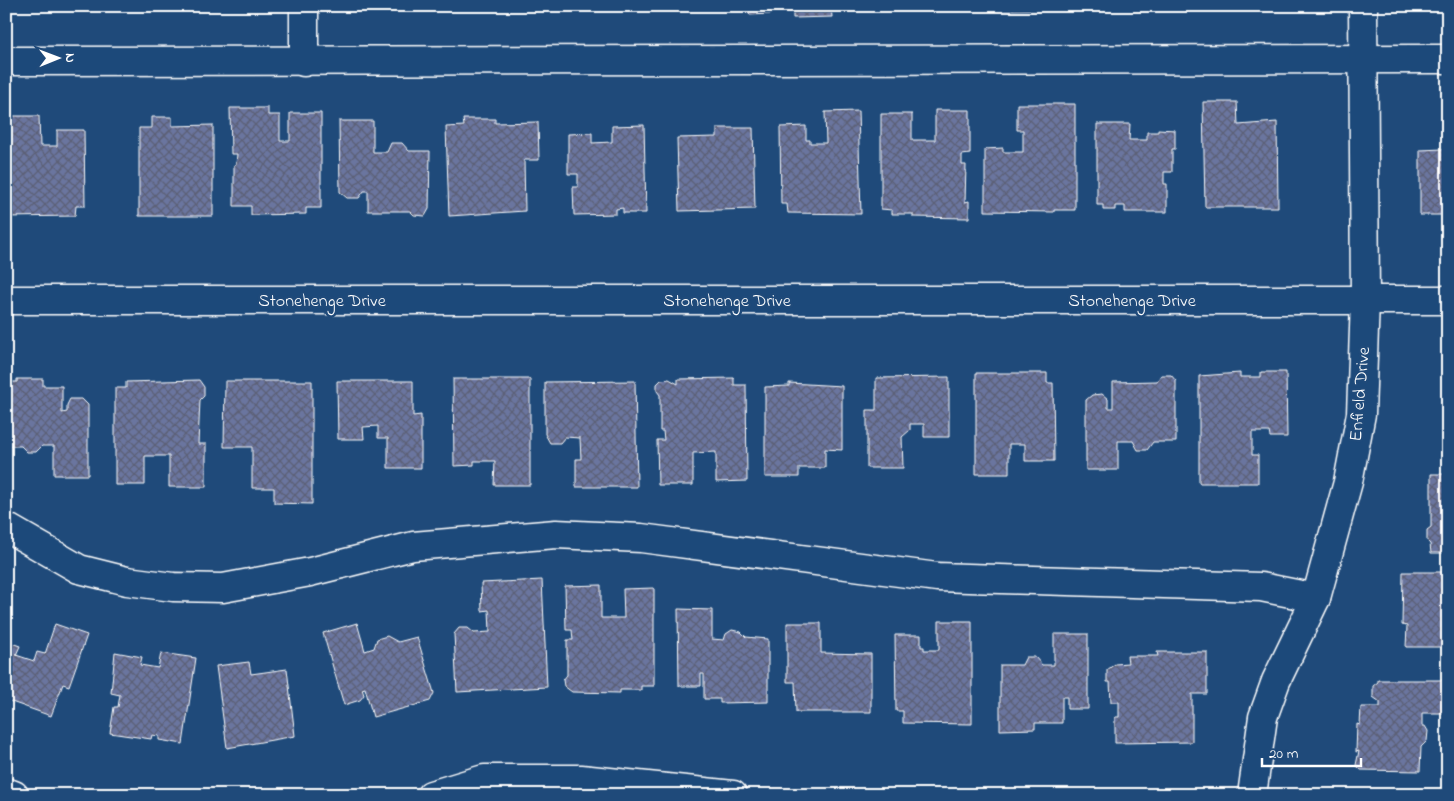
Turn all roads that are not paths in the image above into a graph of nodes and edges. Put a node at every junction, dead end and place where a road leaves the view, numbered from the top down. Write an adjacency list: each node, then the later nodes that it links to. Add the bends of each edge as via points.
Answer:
1 (304, 6): 6 (street)
2 (1362, 6): 3 (street, Enfield Drive)
3 (1363, 59): 4 (street); 6 (street); 8 (street, Enfield Drive)
4 (1448, 59)
5 (6, 61): 6 (street)
6 (304, 62)
7 (6, 300): 8 (street, Stonehenge Drive)
8 (1365, 300): 9 (street, Stonehenge Drive); 11 (street, Enfield Drive, via 1361,414 1348,482)
9 (1448, 300)
10 (6, 527): 11 (street, via 79,569 127,581 173,587 224,588 310,572 414,546 556,534 641,538 937,577 1261,587)
11 (1316, 598): 16 (street, Enfield Drive, via 1276,681 1263,717)
12 (6, 792): 13 (street)
13 (14, 795)
14 (431, 795): 15 (street, via 484,779 581,779)
15 (733, 795)
16 (1252, 795)

